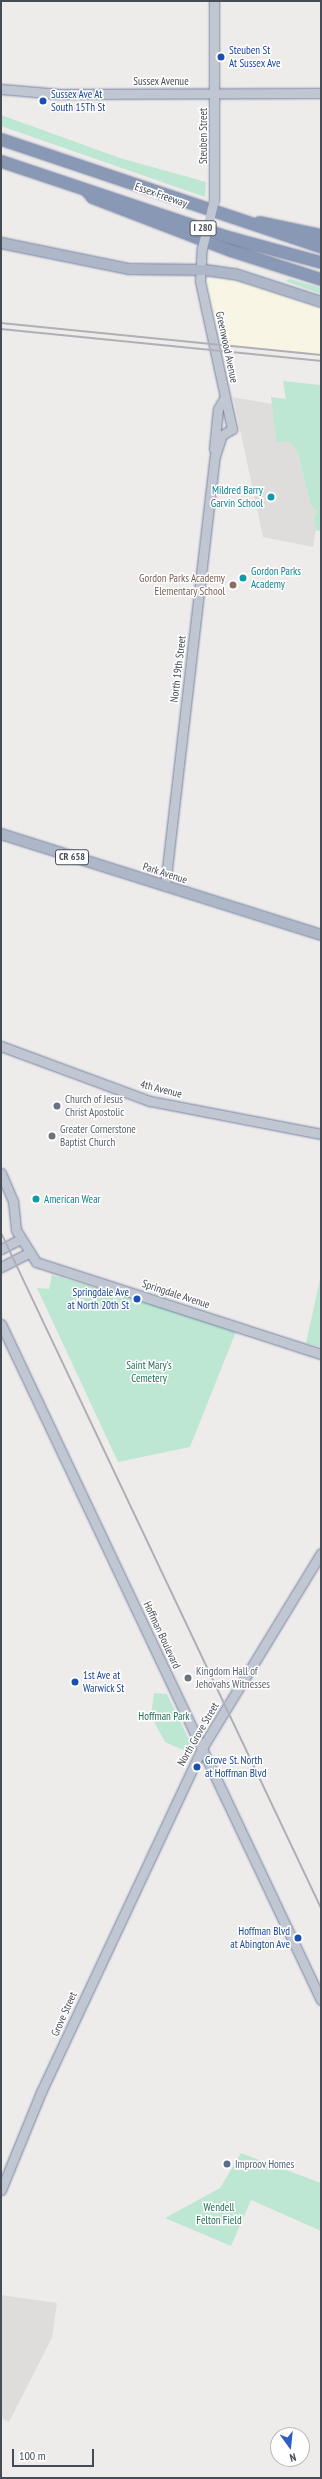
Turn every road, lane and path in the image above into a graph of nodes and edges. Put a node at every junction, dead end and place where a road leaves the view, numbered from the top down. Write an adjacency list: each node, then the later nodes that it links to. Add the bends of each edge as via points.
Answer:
1 (214, 1): 4 (street, Steuben Street)
2 (1, 90): 4 (street, Sussex Avenue, via 52,94)
3 (321, 92): 4 (street, Sussex Avenue)
4 (215, 93): 13 (street, Steuben Street, bridge, via 214,200)
5 (1, 139): 7 (highway, Essex Freeway / I 280)
6 (1, 161): 8 (highway, Essex Freeway / I 280)
7 (120, 181): 9 (highway, via 263,222); 11 (highway, Essex Freeway / I 280)
8 (86, 190): 12 (highway, Essex Freeway / I 280, via 94,190 225,236); 14 (highway, via 92,197 189,234)
9 (321, 235)
10 (1, 243): 13 (main road, via 129,270)
11 (321, 247)
12 (321, 262)
13 (199, 270): 15 (main road, via 244,276); 16 (street, Greenwood Avenue)
14 (321, 279)
15 (321, 302)
16 (225, 397): 17 (street, Greenwood Avenue); 18 (street, North 19th Street, via 218,409)
17 (232, 429): 18 (street, North 19th Street, via 222,435)
18 (215, 456): 20 (street, North 19th Street)
19 (1, 834): 20 (main road, Park Avenue / CR 658)
20 (164, 886): 21 (main road, Park Avenue / CR 658)
21 (321, 935)
22 (1, 1046): 23 (street, 4th Avenue, via 150,1101)
23 (321, 1134)
24 (1, 1174): 25 (street, Springdale Avenue, via 12,1198 14,1223)
25 (21, 1239): 26 (street); 27 (street, Springdale Avenue)
26 (1, 1249)
27 (28, 1253): 28 (street); 32 (street, Springdale Avenue, via 38,1264)
28 (3, 1263)
29 (1, 1324): 31 (street, Hoffman Boulevard)
30 (1, 1335): 31 (street, Hoffman Boulevard)
31 (12, 1346): 34 (street, Hoffman Boulevard)
32 (321, 1354)
33 (321, 1553): 34 (street, North Grove Street)
34 (202, 1748): 35 (street, North Grove Street); 36 (street, Hoffman Boulevard)
35 (153, 1850): 37 (street, Grove Street, via 41,2092)
36 (321, 2000)
37 (1, 2190)

